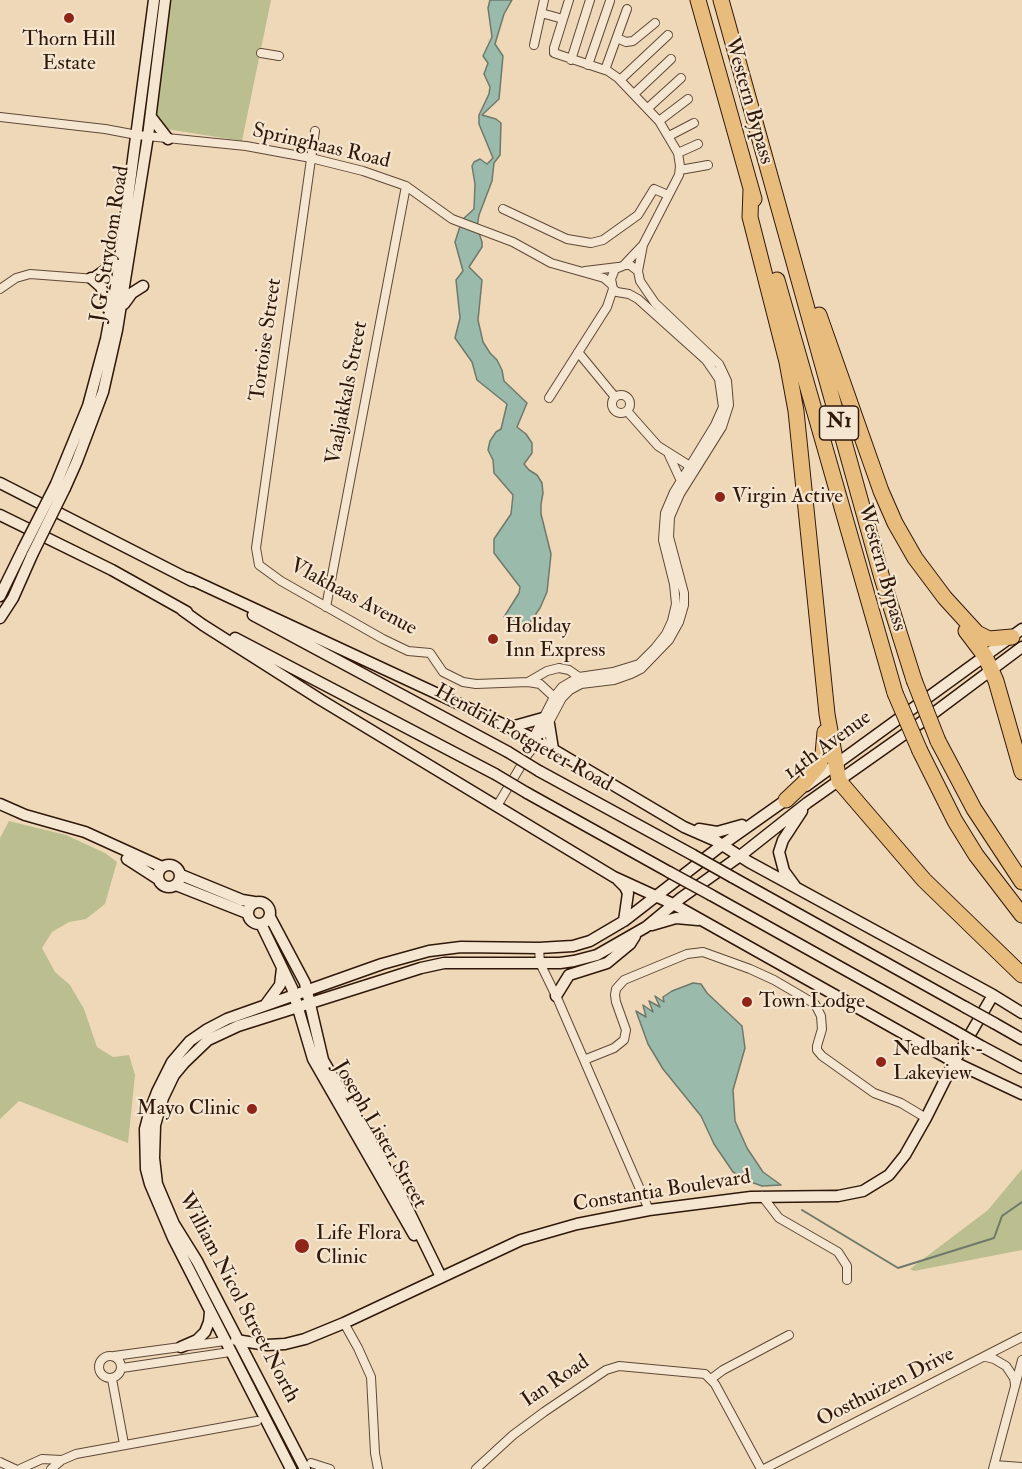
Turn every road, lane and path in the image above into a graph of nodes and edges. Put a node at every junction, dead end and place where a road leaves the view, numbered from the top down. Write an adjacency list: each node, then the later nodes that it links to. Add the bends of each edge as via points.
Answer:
1 (154, 0): 33 (main road, J.G. Strydom Road)
2 (165, 0): 28 (main road, J.G. Strydom Road)
3 (544, 0): 10 (street)
4 (569, 0): 11 (street)
5 (590, 0): 18 (street)
6 (698, 0): 42 (highway, Western Bypass / N1)
7 (721, 0): 38 (highway, Western Bypass / N1)
8 (610, 1): 20 (street)
9 (627, 9): 14 (street)
10 (541, 13): 11 (street); 15 (street)
11 (563, 19): 18 (street, via 554,48 556,55)
12 (655, 23): 14 (street, via 633,41)
13 (668, 35): 23 (street)
14 (617, 38): 21 (street)
15 (534, 45)
16 (261, 53): 17 (street)
17 (279, 56)
18 (571, 60): 20 (street)
19 (671, 60): 24 (street)
20 (588, 65): 21 (street)
21 (605, 70): 23 (street)
22 (681, 78): 26 (street)
23 (620, 80): 24 (street)
24 (634, 94): 26 (street)
25 (688, 99): 29 (street)
26 (648, 108): 29 (street)
27 (0, 117): 33 (street, Springhaas Road)
28 (151, 117): 33 (main road, J.G. Strydom Road); 34 (main road)
29 (659, 121): 32 (street)
30 (694, 123): 32 (street)
31 (315, 131): 37 (street, Tortoise Street)
32 (669, 135): 36 (street)
33 (142, 136): 34 (street, Springhaas Road); 46 (main road, J.G. Strydom Road); 47 (main road, J.G. Strydom Road)
34 (168, 139): 37 (street, Springhaas Road, via 246,146)
35 (698, 144): 36 (street)
36 (678, 153): 40 (street)
37 (311, 158): 41 (street, Springhaas Road); 71 (street, Tortoise Street)
38 (767, 164): 74 (highway, via 881,491 910,551); 103 (highway, Western Bypass / N1, bridge, via 914,680 938,741 974,808)
39 (708, 165): 40 (street)
40 (680, 170): 43 (street, Vlakhaas Avenue)
41 (406, 186): 50 (street, Springhaas Road, via 452,219); 75 (street, Vaaljakkals Street)
42 (752, 190): 83 (highway, via 750,217 796,411); 109 (highway, Western Bypass / N1, bridge, via 895,693 955,821)
43 (668, 195): 44 (street, via 654,189 638,215 603,240 591,243 567,239); 45 (street, Vlakhaas Avenue)
44 (502, 209)
45 (643, 245): 48 (street); 49 (street, Vlakhaas Avenue)
46 (120, 255): 51 (main road); 52 (main road, J.G. Strydom Road)
47 (129, 264): 52 (main road, J.G. Strydom Road); 57 (main road, via 141,285)
48 (622, 266): 49 (street); 50 (street); 54 (street, via 612,274)
49 (638, 271): 53 (street, Vlakhaas Avenue)
50 (580, 272): 54 (street, Springhaas Road, via 604,278)
51 (93, 278): 52 (street); 55 (street, via 30,274); 59 (main road, via 103,290)
52 (122, 281): 57 (main road, J.G. Strydom Road); 59 (main road, J.G. Strydom Road)
53 (640, 281): 56 (street); 65 (street, Vlakhaas Avenue, via 659,308 719,364 727,381 726,418)
54 (612, 286): 56 (street); 58 (street)
55 (0, 289)
56 (626, 294): 58 (street); 65 (street, Vlakhaas Avenue, via 638,298 712,366 722,390 721,414)
57 (122, 307): 68 (main road, J.G. Strydom Road, via 103,392 77,461)
58 (607, 307): 60 (street)
59 (111, 314): 68 (main road, J.G. Strydom Road, via 88,406)
60 (578, 352): 61 (street); 62 (street)
61 (615, 397): 63 (street, via 611,402 615,411); 63 (street, via 627,396)
62 (549, 398)
63 (627, 411): 64 (street)
64 (669, 454): 65 (street); 66 (street)
65 (693, 468): 66 (street, Vlakhaas Avenue); 80 (street, Vlakhaas Avenue, via 670,517 669,537 684,593 679,622 669,640 641,669 614,680)
66 (681, 481): 80 (street, Vlakhaas Avenue, via 669,502 664,522 663,540 675,593 672,621 666,634 639,664)
67 (0, 483): 72 (main road, Hendrik Potgieter Road)
68 (60, 486): 70 (main road, bridge)
69 (0, 515): 76 (main road, via 112,570)
70 (28, 552): 73 (main road); 77 (main road, via 13,598)
71 (257, 555): 75 (street, Vlakhaas Avenue, via 262,569)
72 (188, 578): 85 (main road); 127 (main road, Hendrik Potgieter Road, bridge)
73 (0, 596)
74 (945, 598): 78 (highway, via 983,637); 79 (highway)
75 (326, 606): 81 (street, Vlakhaas Avenue, via 408,651 430,653 443,672 463,682)
76 (182, 610): 93 (main road); 130 (main road, bridge, via 495,774)
77 (0, 618)
78 (1019, 638): 79 (main road, 14th Avenue)
79 (989, 663): 88 (highway); 89 (main road, 14th Avenue); 89 (main road, 14th Avenue)
80 (580, 680): 81 (street, Vlakhaas Avenue, via 569,670 553,669); 82 (street, via 567,683); 84 (street)
81 (528, 682): 82 (street, via 540,684)
82 (554, 697): 84 (street)
83 (827, 714): 89 (highway); 90 (highway, via 819,765)
84 (546, 721): 85 (main road); 86 (street); 87 (main road)
85 (510, 728): 86 (main road)
86 (536, 740): 87 (main road); 93 (street)
87 (553, 749): 95 (main road)
88 (1022, 772)
89 (838, 773): 90 (main road, 14th Avenue); 91 (main road, 14th Avenue); 118 (highway, via 924,880)
90 (786, 800): 94 (main road, 14th Avenue)
91 (807, 803): 98 (main road, 14th Avenue); 104 (main road, via 779,852 784,871)
92 (0, 804): 96 (main road)
93 (497, 806): 100 (main road)
94 (761, 817): 95 (main road, via 723,831); 97 (main road, 14th Avenue)
95 (684, 827): 97 (main road)
96 (98, 838): 99 (main road); 101 (main road)
97 (722, 844): 98 (main road); 105 (main road, 14th Avenue)
98 (740, 856): 104 (main road); 107 (main road, 14th Avenue)
99 (162, 867): 101 (main road); 102 (main road, via 174,865)
100 (614, 877): 105 (main road); 111 (main road, via 628,893)
101 (158, 879): 102 (main road, via 166,886)
102 (179, 880): 106 (main road); 108 (main road)
103 (1022, 882)
104 (798, 889): 121 (main road)
105 (656, 896): 107 (main road); 111 (main road, William Nicol Street North)
106 (254, 903): 108 (main road); 110 (main road, via 266,904)
107 (673, 904): 112 (main road); 114 (main road, William Nicol Street North)
108 (247, 913): 113 (main road, via 253,923)
109 (1022, 915)
110 (270, 916): 113 (main road); 119 (main road, Joseph Lister Street)
111 (624, 921): 115 (main road, William Nicol Street North, via 590,941)
112 (701, 921): 114 (main road, via 676,918); 129 (main road)
113 (261, 924): 117 (main road, Joseph Lister Street)
114 (641, 930): 116 (main road, William Nicol Street North, via 592,957); 122 (main road, via 608,963 569,975)
115 (539, 948): 116 (street); 119 (main road, William Nicol Street North, via 461,947 429,951)
116 (540, 963): 122 (street); 123 (main road, William Nicol Street North, via 444,963)
117 (282, 967): 120 (main road, Joseph Lister Street); 124 (main road, via 280,985)
118 (1022, 975)
119 (307, 991): 120 (main road, William Nicol Street North); 123 (main road, Joseph Lister Street)
120 (294, 995): 124 (main road, William Nicol Street North); 125 (main road, Joseph Lister Street)
121 (993, 995): 126 (main road); 129 (main road, Constantia Boulevard)
122 (556, 996): 128 (street)
123 (309, 1003): 125 (main road, William Nicol Street North); 137 (main road, Joseph Lister Street, via 323,1060 398,1189)
124 (265, 1005): 139 (main road, William Nicol Street North, via 227,1019 190,1041 163,1077 146,1129 150,1184)
125 (298, 1007): 137 (main road, Joseph Lister Street, via 320,1072); 144 (main road, William Nicol Street North, via 232,1028 208,1040 174,1075 155,1125 155,1170 164,1202)
126 (1022, 1013)
127 (1022, 1039)
128 (584, 1060): 134 (street, via 624,1040 626,1030 615,995 624,980 687,954 702,952 774,980 815,1004 821,1016 817,1046 822,1056 869,1090); 136 (street)
129 (954, 1062): 131 (main road); 132 (main road, Constantia Boulevard)
130 (1022, 1068)
131 (975, 1072): 132 (main road); 133 (main road)
132 (945, 1081): 134 (main road, Constantia Boulevard)
133 (1022, 1094)
134 (926, 1118): 135 (main road, Constantia Boulevard, via 904,1155 879,1182 851,1194)
135 (762, 1196): 136 (main road, Constantia Boulevard); 138 (street, via 779,1218 838,1252 847,1266)
136 (649, 1210): 137 (main road, Constantia Boulevard, via 521,1240)
137 (438, 1278): 140 (main road, Constantia Boulevard)
138 (847, 1280)
139 (210, 1312): 143 (main road, William Nicol Street North); 145 (main road, via 205,1332)
140 (344, 1323): 144 (main road, Constantia Boulevard, via 297,1342); 166 (street, via 371,1377)
141 (789, 1335): 152 (street)
142 (1022, 1338): 148 (street, Oosthuizen Drive)
143 (225, 1341): 144 (main road, Constantia Boulevard); 145 (street); 146 (main road, William Nicol Street North)
144 (244, 1344): 146 (main road, Constantia Boulevard); 158 (main road, William Nicol Street North)
145 (181, 1347): 147 (street)
146 (230, 1352): 150 (street); 164 (main road, William Nicol Street North)
147 (114, 1356): 150 (street); 151 (street, via 104,1358 99,1367 101,1374)
148 (986, 1358): 153 (street, via 1006,1366); 168 (street, Oosthuizen Drive)
149 (1022, 1360): 153 (street)
150 (122, 1368): 151 (street)
151 (112, 1378): 155 (street)
152 (711, 1379): 167 (street, Ian Road, via 702,1372 614,1366 526,1424); 168 (street)
153 (1015, 1384): 159 (street)
154 (256, 1421): 155 (street)
155 (124, 1444): 156 (street)
156 (62, 1460): 162 (street, via 42,1459); 163 (street)
157 (0, 1462): 161 (street)
158 (308, 1466): 165 (street)
159 (994, 1467): 160 (street)
160 (1022, 1467)
161 (15, 1469)
162 (20, 1469)
163 (51, 1469)
164 (291, 1469)
165 (330, 1469)
166 (378, 1469)
167 (476, 1469)
168 (763, 1469)

